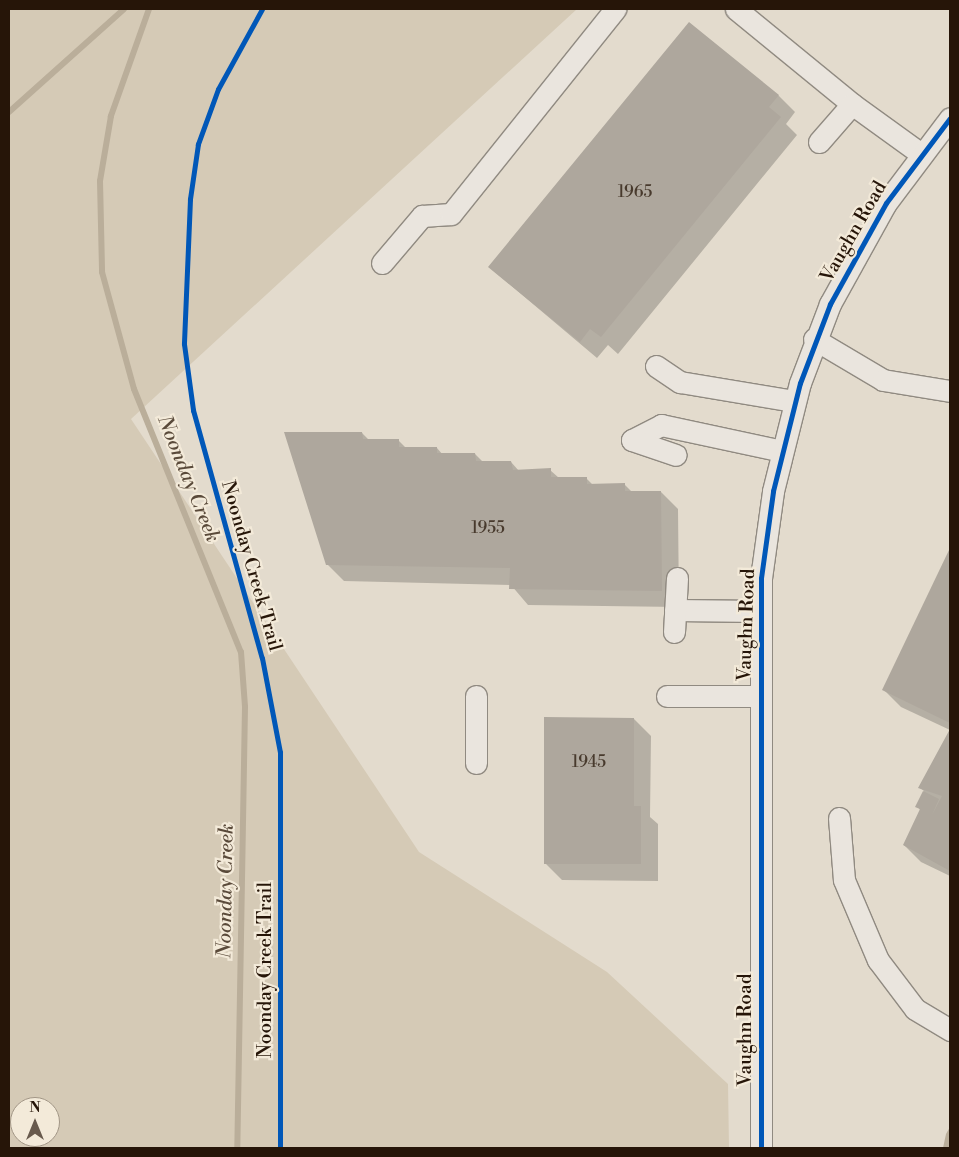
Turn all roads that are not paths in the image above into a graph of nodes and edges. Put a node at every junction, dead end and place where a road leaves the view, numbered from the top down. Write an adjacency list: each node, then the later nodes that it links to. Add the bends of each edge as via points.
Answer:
1 (615, 9): 7 (street, via 451,214 422,216)
2 (736, 9): 3 (street)
3 (852, 104): 5 (street); 6 (street)
4 (950, 118): 6 (street, Vaughn Road)
5 (819, 142)
6 (921, 154): 8 (street, Vaughn Road, via 866,236)
7 (382, 263)
8 (814, 340): 10 (street, via 883,380); 11 (street, Vaughn Road)
9 (656, 366): 11 (street, via 680,382)
10 (950, 391)
11 (794, 401): 12 (street, Vaughn Road)
12 (782, 451): 13 (street, via 661,425 632,440); 16 (street, Vaughn Road, via 761,578)
13 (676, 455)
14 (677, 578): 15 (street)
15 (675, 610): 16 (street); 17 (street)
16 (761, 611): 20 (street, Vaughn Road)
17 (674, 632)
18 (476, 696): 21 (street)
19 (667, 696): 20 (street)
20 (760, 696): 24 (street, Vaughn Road)
21 (476, 763)
22 (839, 818): 23 (street, via 844,880 878,960 915,1009)
23 (950, 1030)
24 (761, 1148)

